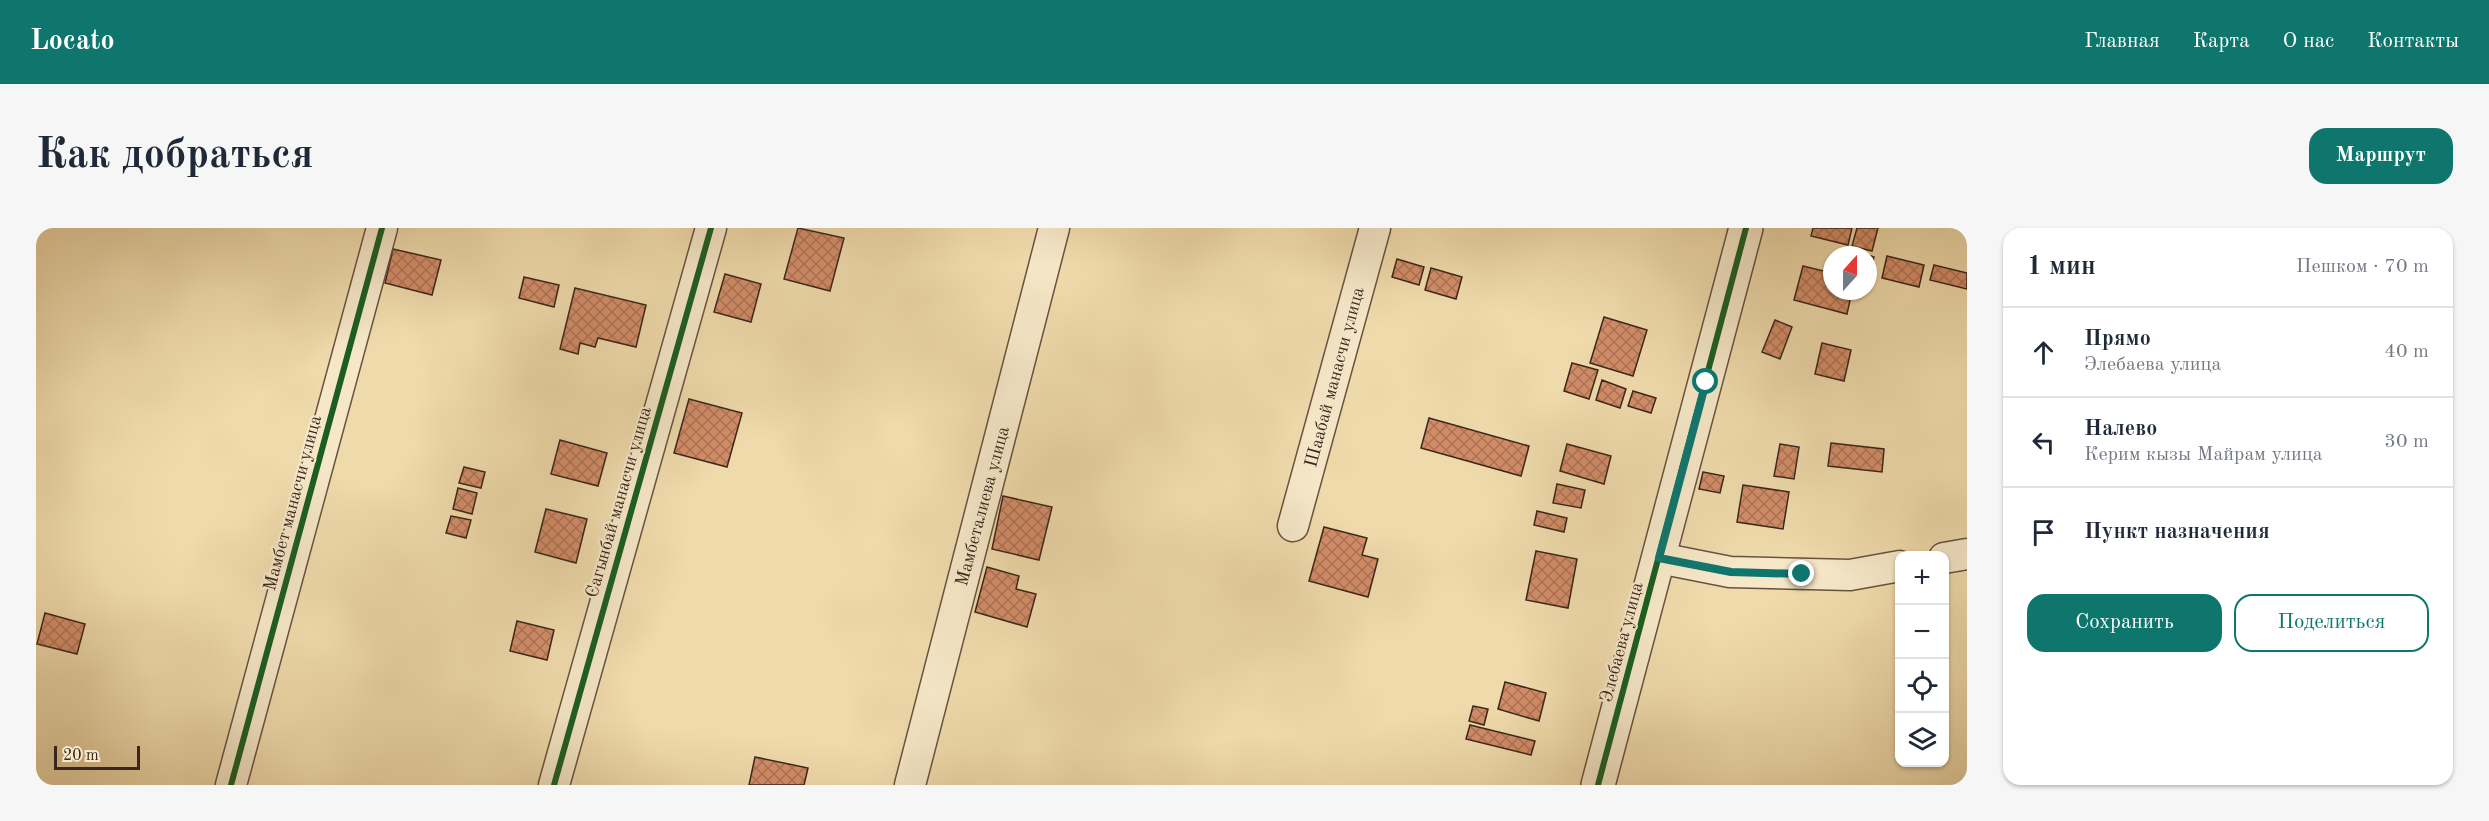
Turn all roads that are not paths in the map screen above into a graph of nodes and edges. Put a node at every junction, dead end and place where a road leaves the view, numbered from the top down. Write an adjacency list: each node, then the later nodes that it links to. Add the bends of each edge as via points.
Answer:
1 (382, 228): 11 (street, Мамбет манасчи улица)
2 (711, 228): 12 (street, Сагынбай манасчи улица)
3 (1054, 228): 13 (street, Мамбеталиева улица)
4 (1375, 228): 6 (street, Шаабай манасчи улица)
5 (1746, 228): 9 (street, Элебаева улица)
6 (1293, 526)
7 (1967, 554): 8 (street)
8 (1949, 557)
9 (1659, 558): 10 (street, via 1731,572 1850,575); 14 (street, Элебаева улица)
10 (1895, 567)
11 (231, 785)
12 (554, 785)
13 (910, 785)
14 (1598, 785)

